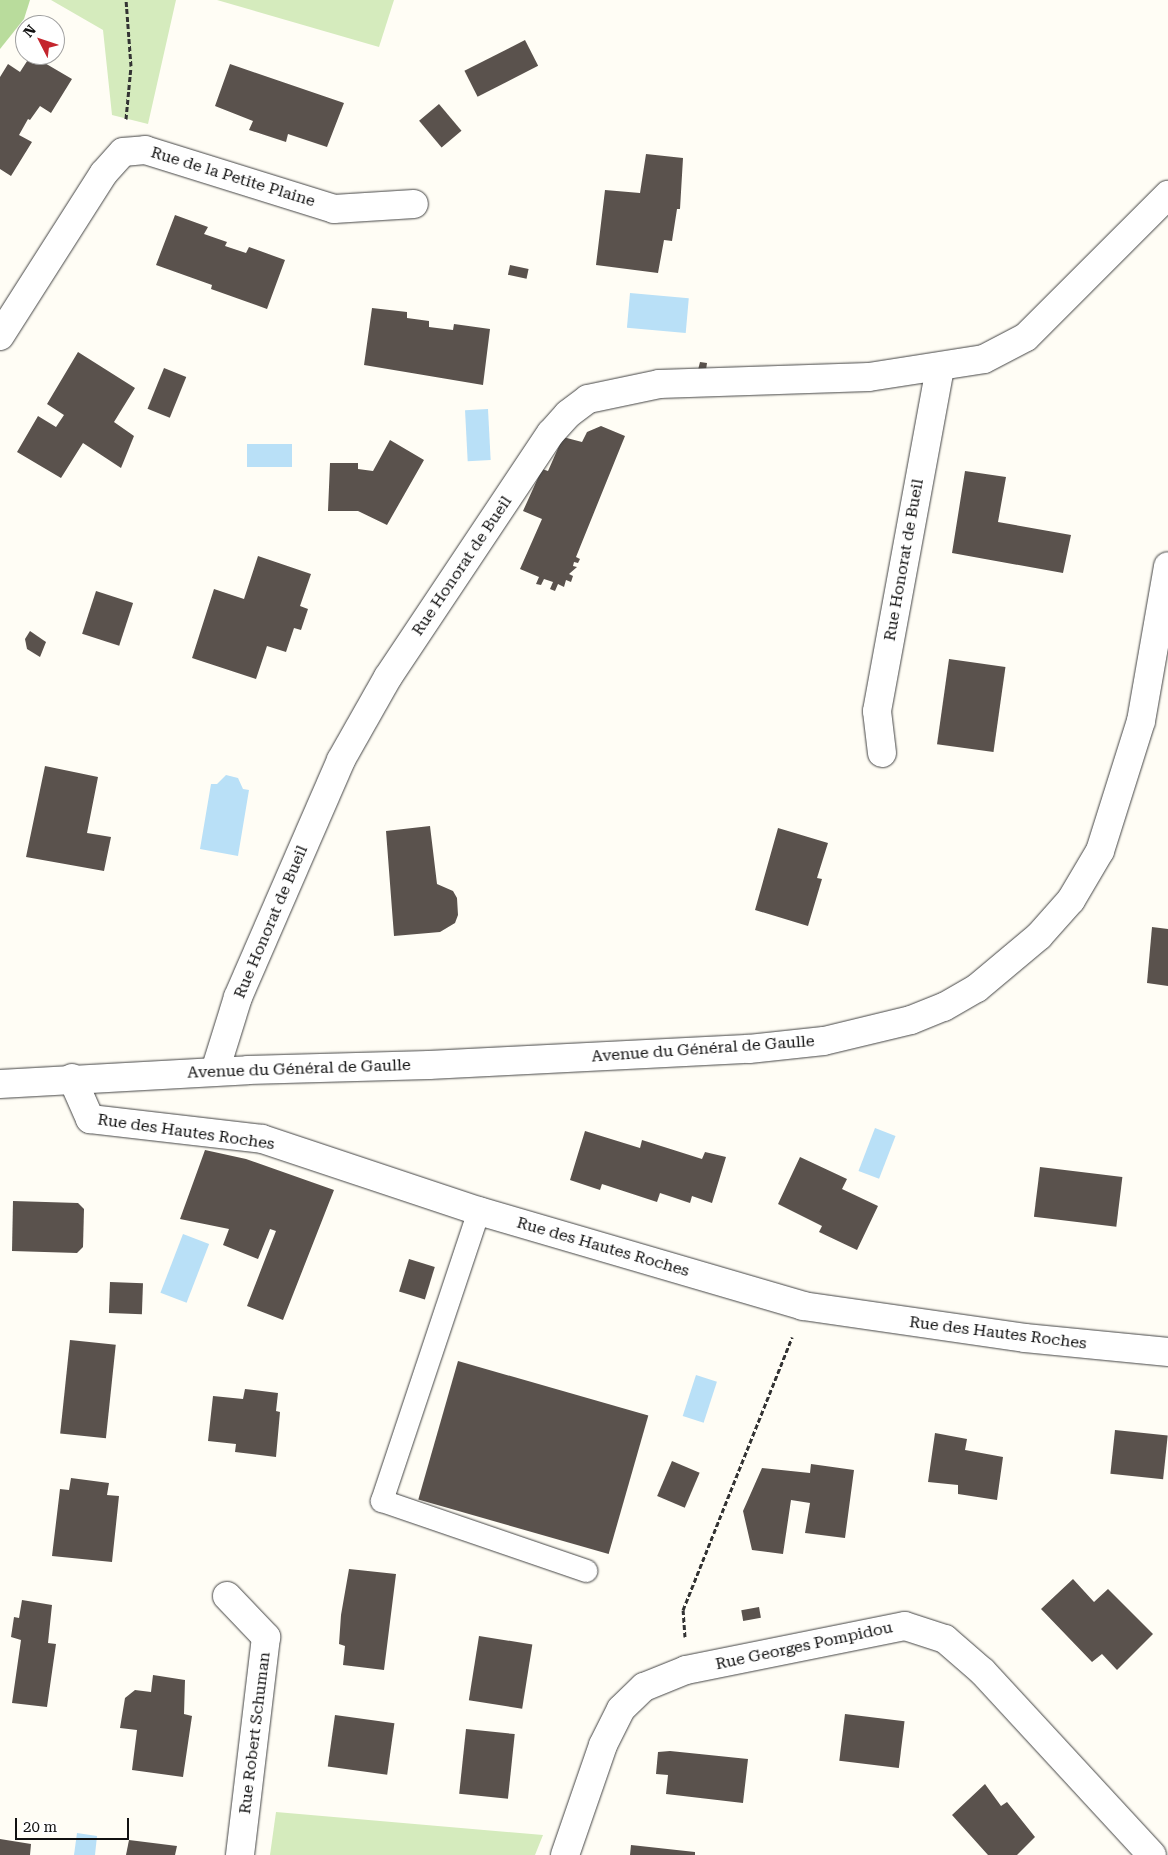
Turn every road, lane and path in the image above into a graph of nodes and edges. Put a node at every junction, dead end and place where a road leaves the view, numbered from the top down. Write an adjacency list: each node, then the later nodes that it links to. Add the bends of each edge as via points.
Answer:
1 (126, 0): 2 (path, via 131,66)
2 (123, 152): 4 (street, Rue de la Petite Plaine, via 144,150 334,209); 5 (street, via 104,172)
3 (1168, 195): 6 (street, Rue Honorat de Bueil, via 1026,338 984,359)
4 (414, 204)
5 (0, 336)
6 (940, 367): 8 (street, Rue Honorat de Bueil, via 876,711); 9 (street, Rue Honorat de Bueil, via 869,377 659,384 588,399 568,414 551,433 388,677 341,760 238,997)
7 (1168, 566): 9 (street, Avenue du Général de Gaulle, via 1141,721 1100,851 1071,900 1039,936 977,988 944,1007 911,1020 824,1041 749,1049 429,1065)
8 (882, 753)
9 (215, 1071): 10 (street, Avenue du Général de Gaulle)
10 (72, 1078): 11 (street, Avenue du Général de Gaulle); 12 (street, Rue des Hautes Roches, via 90,1119 262,1139)
11 (0, 1084)
12 (479, 1211): 13 (street, Rue des Hautes Roches); 15 (lane, via 382,1501)
13 (803, 1306): 14 (street, Rue des Hautes Roches, via 1025,1338); 17 (path, via 683,1610)
14 (1168, 1352)
15 (586, 1571)
16 (227, 1596): 18 (street, Rue Robert Schuman, via 266,1636)
17 (686, 1670): 19 (street, Rue Georges Pompidou, via 644,1687 621,1709 603,1746); 20 (street, Rue Georges Pompidou, via 904,1626 945,1639 983,1672)
18 (240, 1855)
19 (565, 1855)
20 (1152, 1855)

